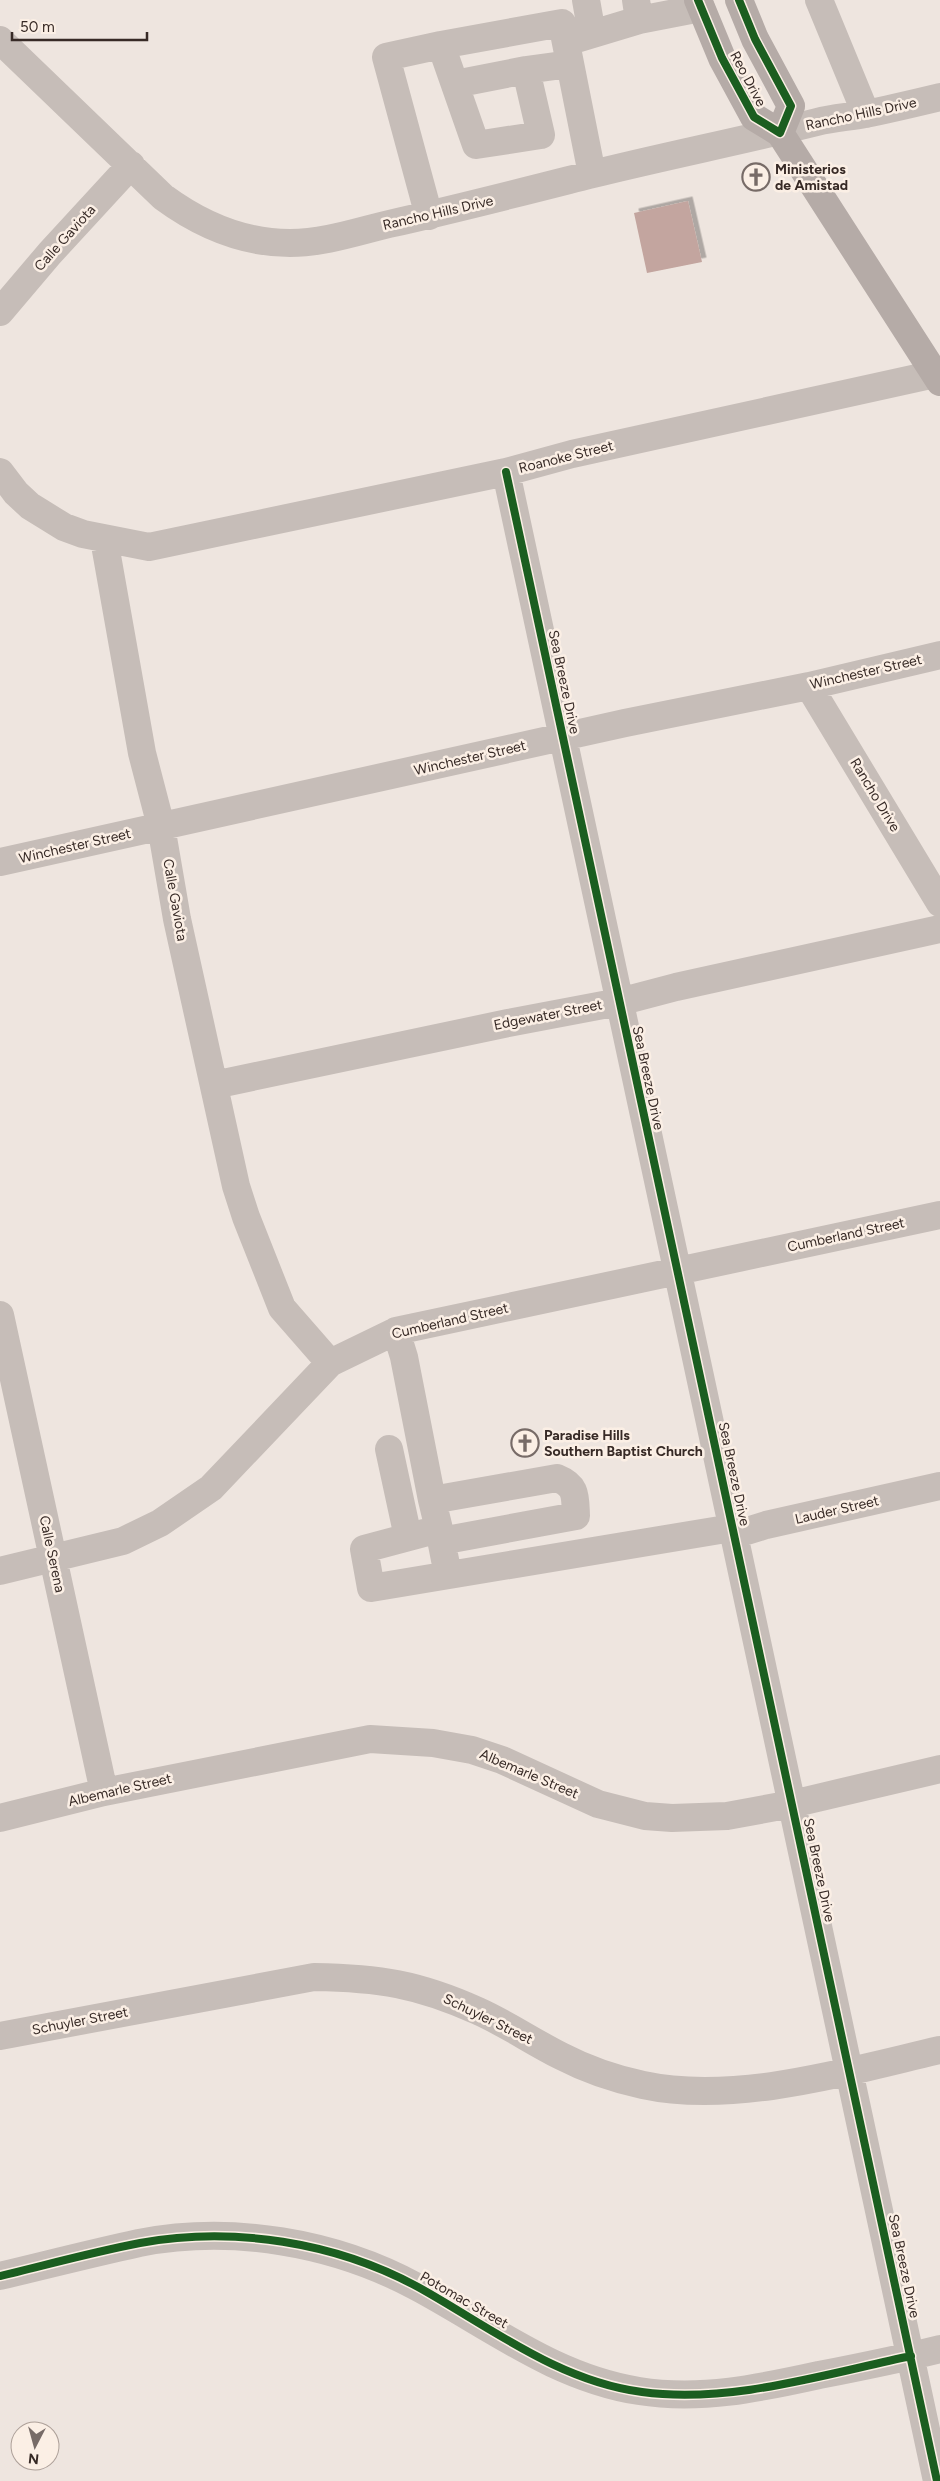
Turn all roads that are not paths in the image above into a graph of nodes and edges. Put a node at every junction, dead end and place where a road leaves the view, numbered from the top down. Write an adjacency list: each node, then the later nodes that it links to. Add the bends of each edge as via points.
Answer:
1 (586, 0): 6 (street)
2 (739, 0): 14 (main road, Reo Drive, via 755,39 791,106)
3 (819, 0): 13 (street)
4 (700, 4): 5 (street); 14 (main road, Reo Drive, via 722,58 754,117)
5 (637, 10): 6 (street)
6 (592, 34): 9 (street)
7 (0, 40): 15 (street, Rancho Hills Drive)
8 (441, 45): 9 (street, via 562,23); 11 (street); 17 (street, via 386,57)
9 (568, 53): 10 (street); 16 (street)
10 (526, 70): 11 (street); 11 (street, via 541,135 476,145)
11 (454, 84)
12 (940, 97): 13 (street, Rancho Hills Drive)
13 (866, 114): 14 (street, Rancho Hills Drive, via 819,121)
14 (780, 132): 16 (street, Rancho Hills Drive); 19 (main road, Reo Drive)
15 (131, 166): 17 (street, Rancho Hills Drive, via 163,197 187,213 212,227 249,239 310,242); 18 (street, Calle Gaviota)
16 (592, 174): 17 (street, Rancho Hills Drive)
17 (429, 216)
18 (0, 312)
19 (938, 376): 21 (street, Roanoke Street, via 572,454)
20 (0, 472): 22 (street, via 16,493 46,518)
21 (506, 472): 22 (street, Roanoke Street, via 149,547); 25 (street, Sea Breeze Drive)
22 (104, 539): 26 (street, Calle Gaviota, via 142,753)
23 (940, 655): 24 (street, Winchester Street)
24 (809, 686): 25 (street, Winchester Street); 28 (street, Rancho Drive)
25 (563, 737): 26 (street, Winchester Street); 30 (street, Sea Breeze Drive)
26 (162, 826): 27 (street, Winchester Street); 31 (street, Calle Gaviota, via 177,919)
27 (0, 862)
28 (940, 903)
29 (940, 929): 30 (street, Edgewater Street, via 676,986)
30 (619, 1002): 31 (street, Edgewater Street); 33 (street, Sea Breeze Drive)
31 (214, 1085): 36 (street, Calle Gaviota, via 236,1186 282,1308)
32 (940, 1215): 33 (street, Cumberland Street)
33 (678, 1272): 35 (street, Cumberland Street); 41 (street, Sea Breeze Drive)
34 (0, 1316): 45 (street, Calle Serena)
35 (396, 1331): 36 (street, Cumberland Street); 39 (street)
36 (330, 1362): 45 (street, Cumberland Street, via 211,1488 160,1523 123,1541)
37 (389, 1449): 43 (street)
38 (940, 1486): 41 (street, Lauder Street)
39 (432, 1500): 40 (street, via 557,1478 568,1483 575,1495); 42 (street)
40 (576, 1516): 42 (street); 44 (street, via 580,1529)
41 (733, 1531): 44 (street, Lauder Street); 50 (street, Sea Breeze Drive)
42 (440, 1535): 43 (street); 47 (street)
43 (408, 1537): 47 (street, Lauder Street, via 364,1549 372,1588)
44 (600, 1548): 47 (street, Lauder Street)
45 (53, 1559): 46 (street, Cumberland Street); 49 (street, Calle Serena)
46 (0, 1571)
47 (448, 1575)
48 (940, 1769): 50 (street, Albemarle Street)
49 (104, 1792): 50 (street, Albemarle Street, via 370,1739 433,1742 472,1750 502,1760 598,1804 645,1816 727,1816); 51 (street, Albemarle Street)
50 (792, 1804): 54 (street, Sea Breeze Drive)
51 (0, 1818)
52 (0, 2036): 54 (street, Schuyler Street, via 264,1984 314,1977 365,1978 437,1994 480,2012 598,2072 643,2085 686,2091 733,2091)
53 (940, 2050): 54 (street, Schuyler Street)
54 (850, 2071): 57 (street, Sea Breeze Drive)
55 (0, 2276): 57 (street, Potomac Street, via 142,2243 206,2237 258,2239 312,2247 368,2264 417,2287 543,2360 580,2377 641,2392 685,2395 748,2390)
56 (940, 2349): 57 (street, Potomac Street)
57 (911, 2356): 58 (street, Sea Breeze Drive)
58 (937, 2481)

